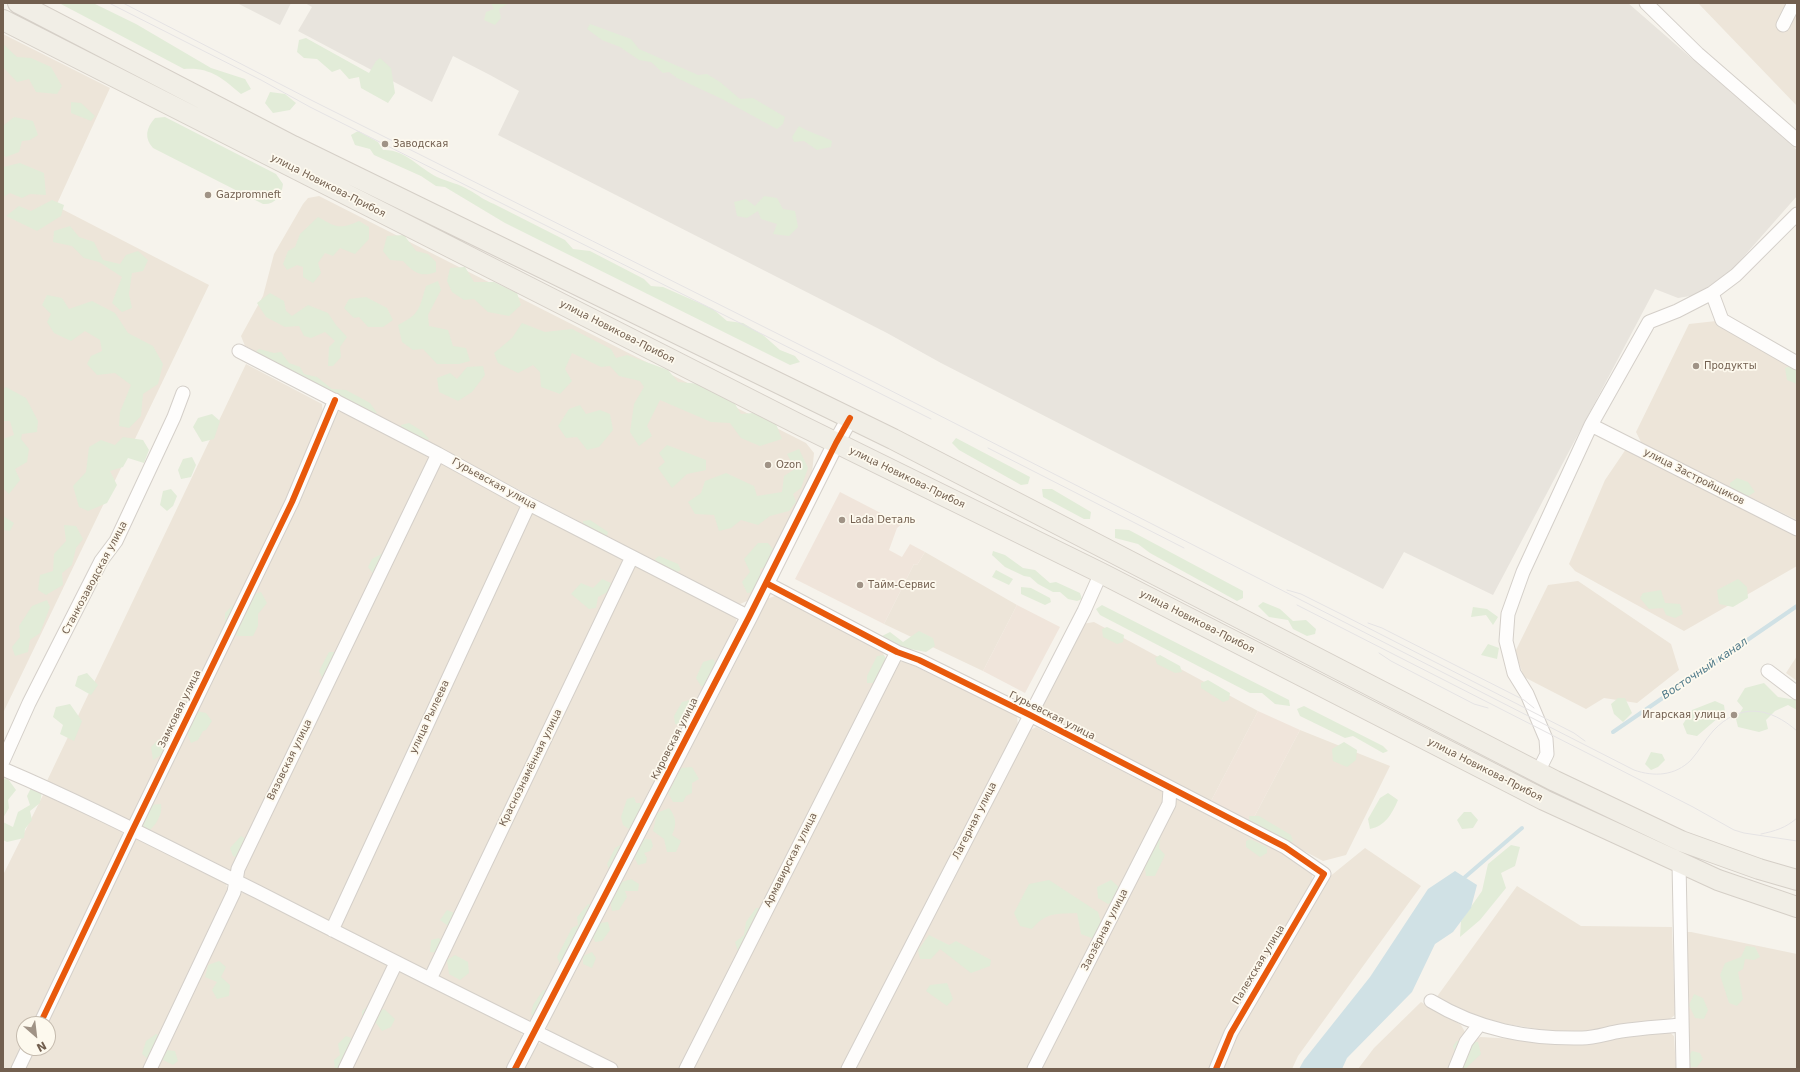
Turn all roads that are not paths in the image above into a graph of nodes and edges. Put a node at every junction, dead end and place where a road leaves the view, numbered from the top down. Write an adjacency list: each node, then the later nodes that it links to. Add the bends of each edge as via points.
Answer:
1 (18, 3): 13 (main road, улица Новикова-Прибоя, via 293,146)
2 (1646, 3): 6 (street, via 1698,54)
3 (1794, 3): 5 (street)
4 (3, 20): 15 (main road, улица Новикова-Прибоя)
5 (1784, 25)
6 (1797, 140)
7 (1797, 214): 8 (street, via 1736,275)
8 (1712, 293): 10 (street, via 1722,320); 14 (street, via 1649,322)
9 (239, 351): 12 (street, Гурьевская улица)
10 (1797, 362)
11 (183, 393): 27 (street, Станкозаводская улица, via 116,541 98,568 29,703)
12 (335, 400): 16 (street, Гурьевская улица); 31 (street, Замковая улица, via 292,502)
13 (850, 418): 15 (street, Кировская улица); 29 (main road, улица Новикова-Прибоя)
14 (1592, 425): 18 (street, улица Застройщиков); 29 (street, via 1523,572 1508,614 1506,641 1514,673 1527,694 1546,739 1547,754)
15 (836, 443): 20 (main road, улица Новикова-Прибоя); 21 (street, Кировская улица)
16 (438, 454): 17 (street, Гурьевская улица); 35 (street, Вязовская улица, via 241,862)
17 (529, 504): 19 (street, Гурьевская улица); 37 (street, улица Рылеева)
18 (1797, 529)
19 (632, 557): 22 (street, Гурьевская улица); 39 (street, Краснознамённая улица)
20 (1101, 573): 26 (street, Лагерная улица); 32 (main road, улица Новикова-Прибоя, via 1544,800)
21 (766, 583): 22 (street, Кировская улица); 23 (street, Гурьевская улица)
22 (749, 617): 44 (street, Кировская улица)
23 (897, 652): 26 (street, Гурьевская улица, via 919,660); 51 (street, Армавирская улица)
24 (1768, 671): 25 (street)
25 (1797, 693)
26 (1030, 715): 30 (street, Гурьевская улица); 52 (street, Лагерная улица)
27 (3, 761)
28 (3, 769): 31 (street)
29 (1538, 772): 34 (main road, улица Новикова-Прибоя, via 1682,841)
30 (1170, 789): 33 (street, Гурьевская улица, via 1285,847); 53 (street, Заозёрная улица, via 1169,804)
31 (133, 829): 35 (street); 41 (street, Замковая улица)
32 (1679, 863): 36 (main road, улица Новикова-Прибоя, via 1718,880); 43 (street)
33 (1324, 874): 54 (street, Палехская улица, via 1230,1033)
34 (1797, 880)
35 (236, 881): 37 (street); 47 (street, Вязовская улица, via 234,892)
36 (1797, 907)
37 (332, 930): 38 (street)
38 (396, 963): 39 (street); 48 (street)
39 (430, 979): 44 (street)
40 (1431, 1001): 42 (street)
41 (44, 1016)
42 (1479, 1025): 43 (street, via 1513,1034 1584,1038 1620,1031); 55 (street, via 1466,1042)
43 (1681, 1025): 56 (street)
44 (534, 1032): 49 (street, Кировская улица); 50 (street)
45 (24, 1056): 46 (street)
46 (18, 1069)
47 (150, 1069)
48 (345, 1069)
49 (515, 1069)
50 (611, 1069)
51 (686, 1069)
52 (848, 1069)
53 (1034, 1069)
54 (1216, 1069)
55 (1456, 1069)
56 (1683, 1069)

